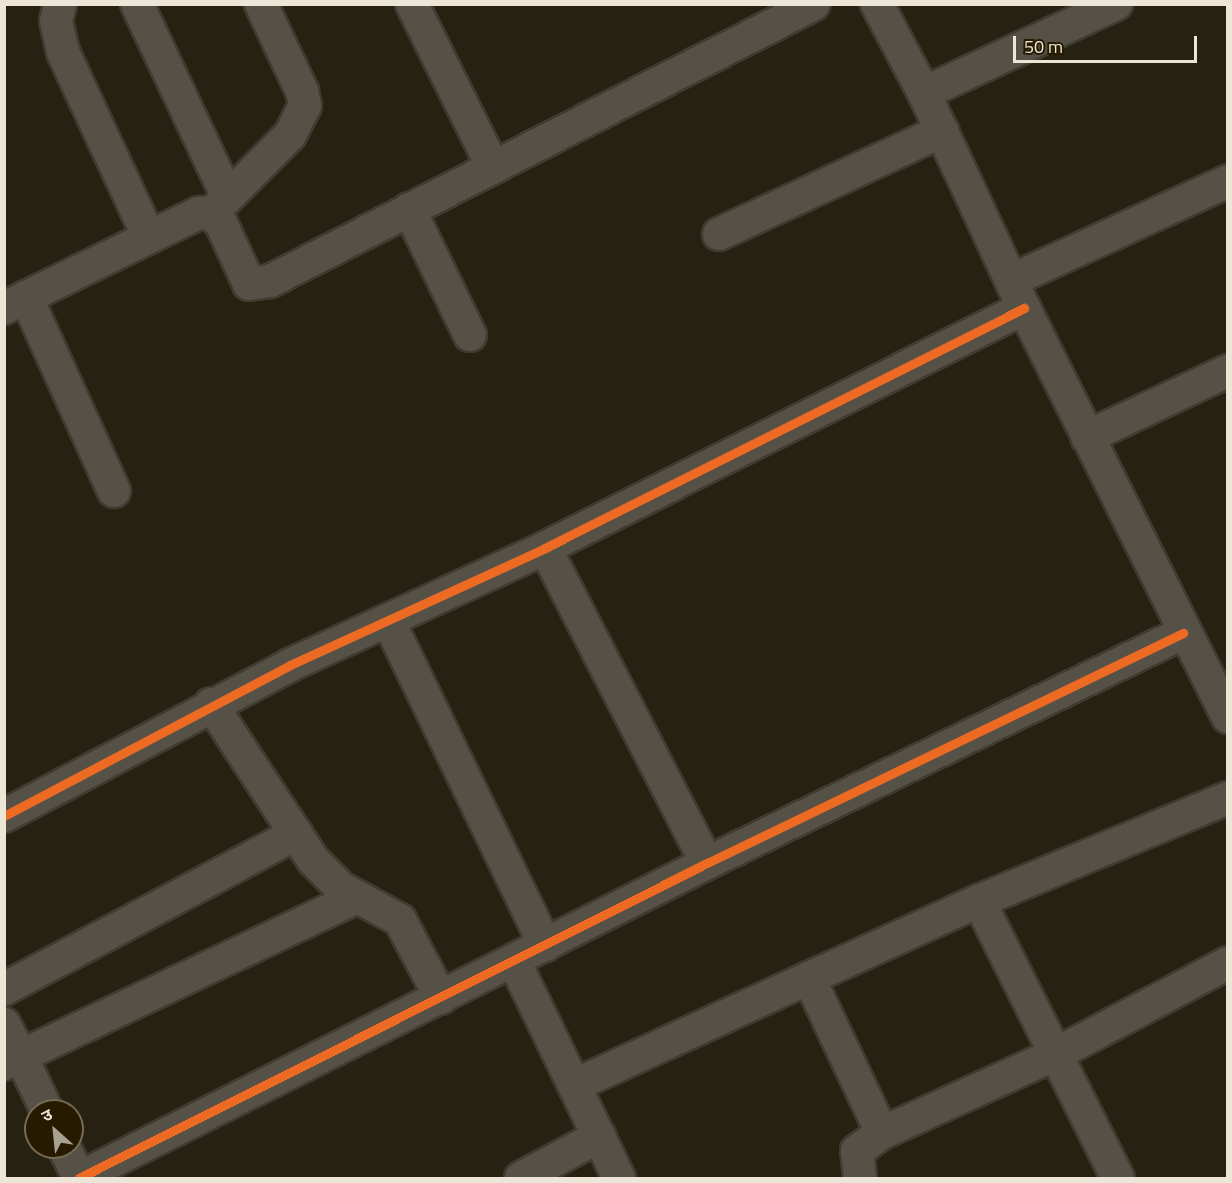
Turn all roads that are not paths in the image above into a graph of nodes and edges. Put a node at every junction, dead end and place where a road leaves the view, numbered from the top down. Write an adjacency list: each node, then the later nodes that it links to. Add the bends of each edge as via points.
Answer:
1 (60, 4): 15 (street, via 56,21 63,52)
2 (137, 4): 12 (street)
3 (261, 4): 12 (street, via 302,91 304,106 290,135)
4 (412, 4): 10 (street)
5 (814, 4): 10 (street)
6 (877, 4): 8 (street)
7 (1116, 4): 8 (street)
8 (924, 93): 9 (street)
9 (942, 131): 14 (street); 16 (street)
10 (492, 165): 13 (street)
11 (1227, 181): 16 (street)
12 (220, 205): 13 (street, via 220,223 242,274 249,284 257,285); 15 (street)
13 (409, 209): 18 (street)
14 (720, 234)
15 (148, 236): 17 (street)
16 (1018, 294): 20 (street); 22 (street)
17 (10, 305): 21 (street)
18 (470, 335)
19 (1227, 371): 20 (street)
20 (1087, 437): 24 (street)
21 (114, 491)
22 (545, 548): 23 (street); 30 (street)
23 (388, 622): 25 (street); 33 (street)
24 (1183, 633): 26 (street); 30 (street)
25 (212, 704): 28 (street); 29 (street)
26 (1227, 717)
27 (1227, 798): 32 (street)
28 (4, 816)
29 (296, 834): 31 (street, via 324,874); 37 (street)
30 (707, 863): 33 (street)
31 (357, 897): 38 (street, via 400,920); 41 (street)
32 (979, 901): 36 (street); 40 (street)
33 (545, 945): 34 (street)
34 (514, 961): 38 (street); 42 (street)
35 (1227, 963): 40 (street)
36 (809, 978): 42 (street); 44 (street)
37 (4, 989)
38 (441, 998): 47 (street)
39 (4, 1024): 41 (street)
40 (1058, 1053): 44 (street); 51 (street)
41 (13, 1060): 43 (street)
42 (575, 1085): 45 (street)
43 (39, 1099)
44 (882, 1133): 50 (street, via 857,1151)
45 (600, 1136): 48 (street); 49 (street)
46 (70, 1159): 47 (street)
47 (79, 1179)
48 (521, 1179)
49 (620, 1179)
50 (860, 1179)
51 (1118, 1179)

